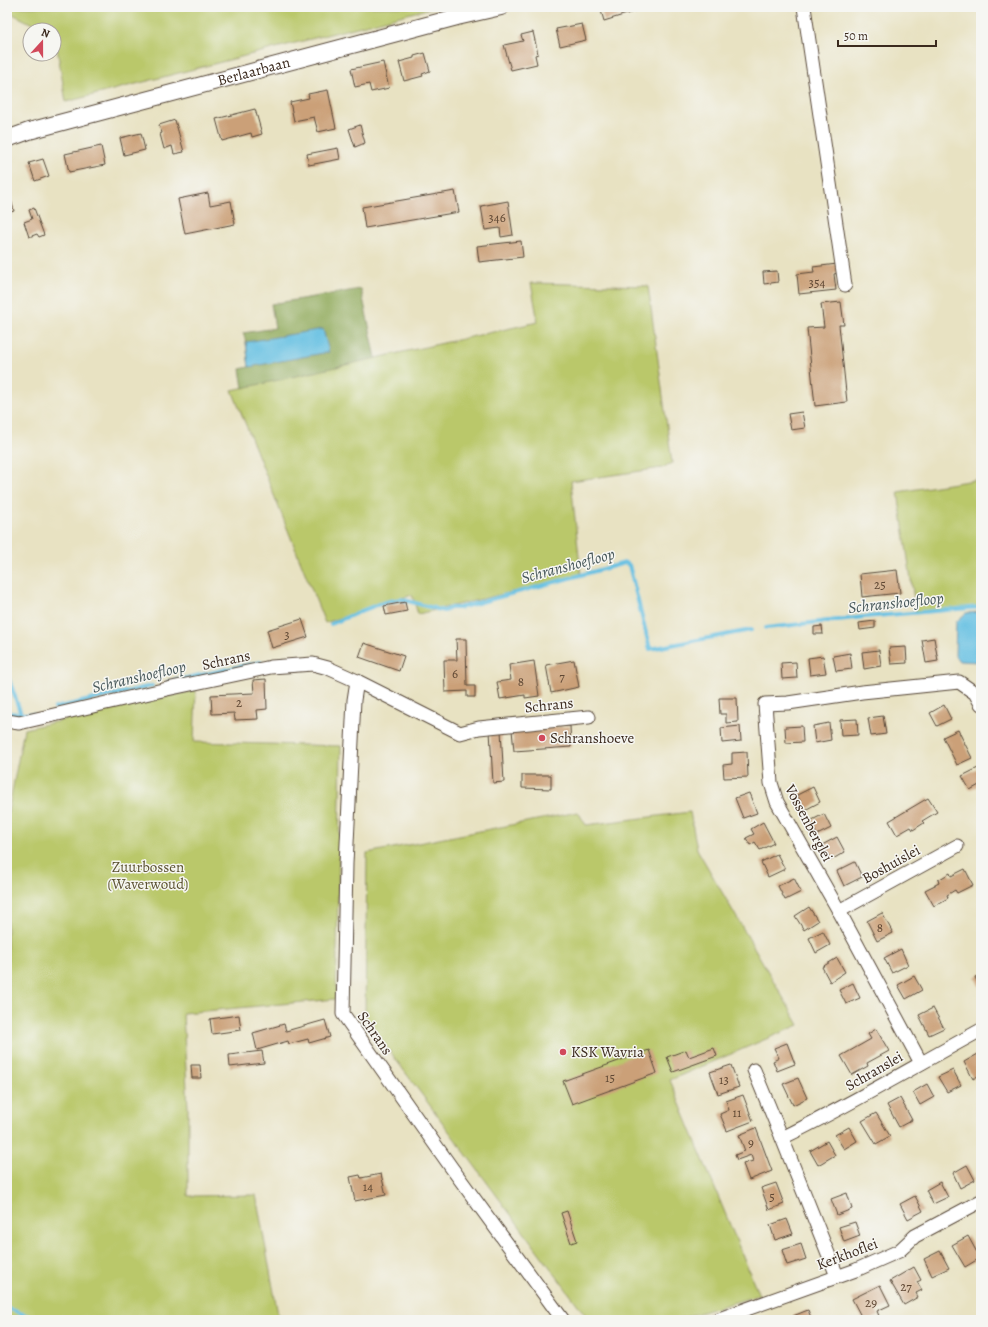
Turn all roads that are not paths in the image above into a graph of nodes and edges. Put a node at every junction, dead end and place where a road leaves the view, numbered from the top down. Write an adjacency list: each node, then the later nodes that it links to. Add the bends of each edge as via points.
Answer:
1 (501, 7): 3 (street, Berlaarbaan, via 29,131)
2 (804, 7): 4 (street)
3 (7, 139)
4 (845, 285)
5 (356, 681): 7 (street, Schrans, via 460,733 479,728); 8 (street, Schrans, via 313,664 271,667 19,723); 17 (street, Schrans, via 346,864 343,1014)
6 (981, 704): 10 (street, Vossenberglei, via 976,693 959,682 766,704 771,783 777,802)
7 (589, 717)
8 (7, 721)
9 (957, 846): 10 (street, Boshuislei)
10 (839, 911): 12 (street, Vossenberglei)
11 (981, 1030): 12 (street, Schranslei)
12 (921, 1063): 14 (street, Schranslei, via 828,1116)
13 (754, 1070): 14 (street)
14 (782, 1138): 16 (street)
15 (981, 1202): 16 (street, Kerkhoflei, via 915,1236 899,1251)
16 (837, 1276): 18 (street, Kerkhoflei)
17 (563, 1320)
18 (716, 1320)

